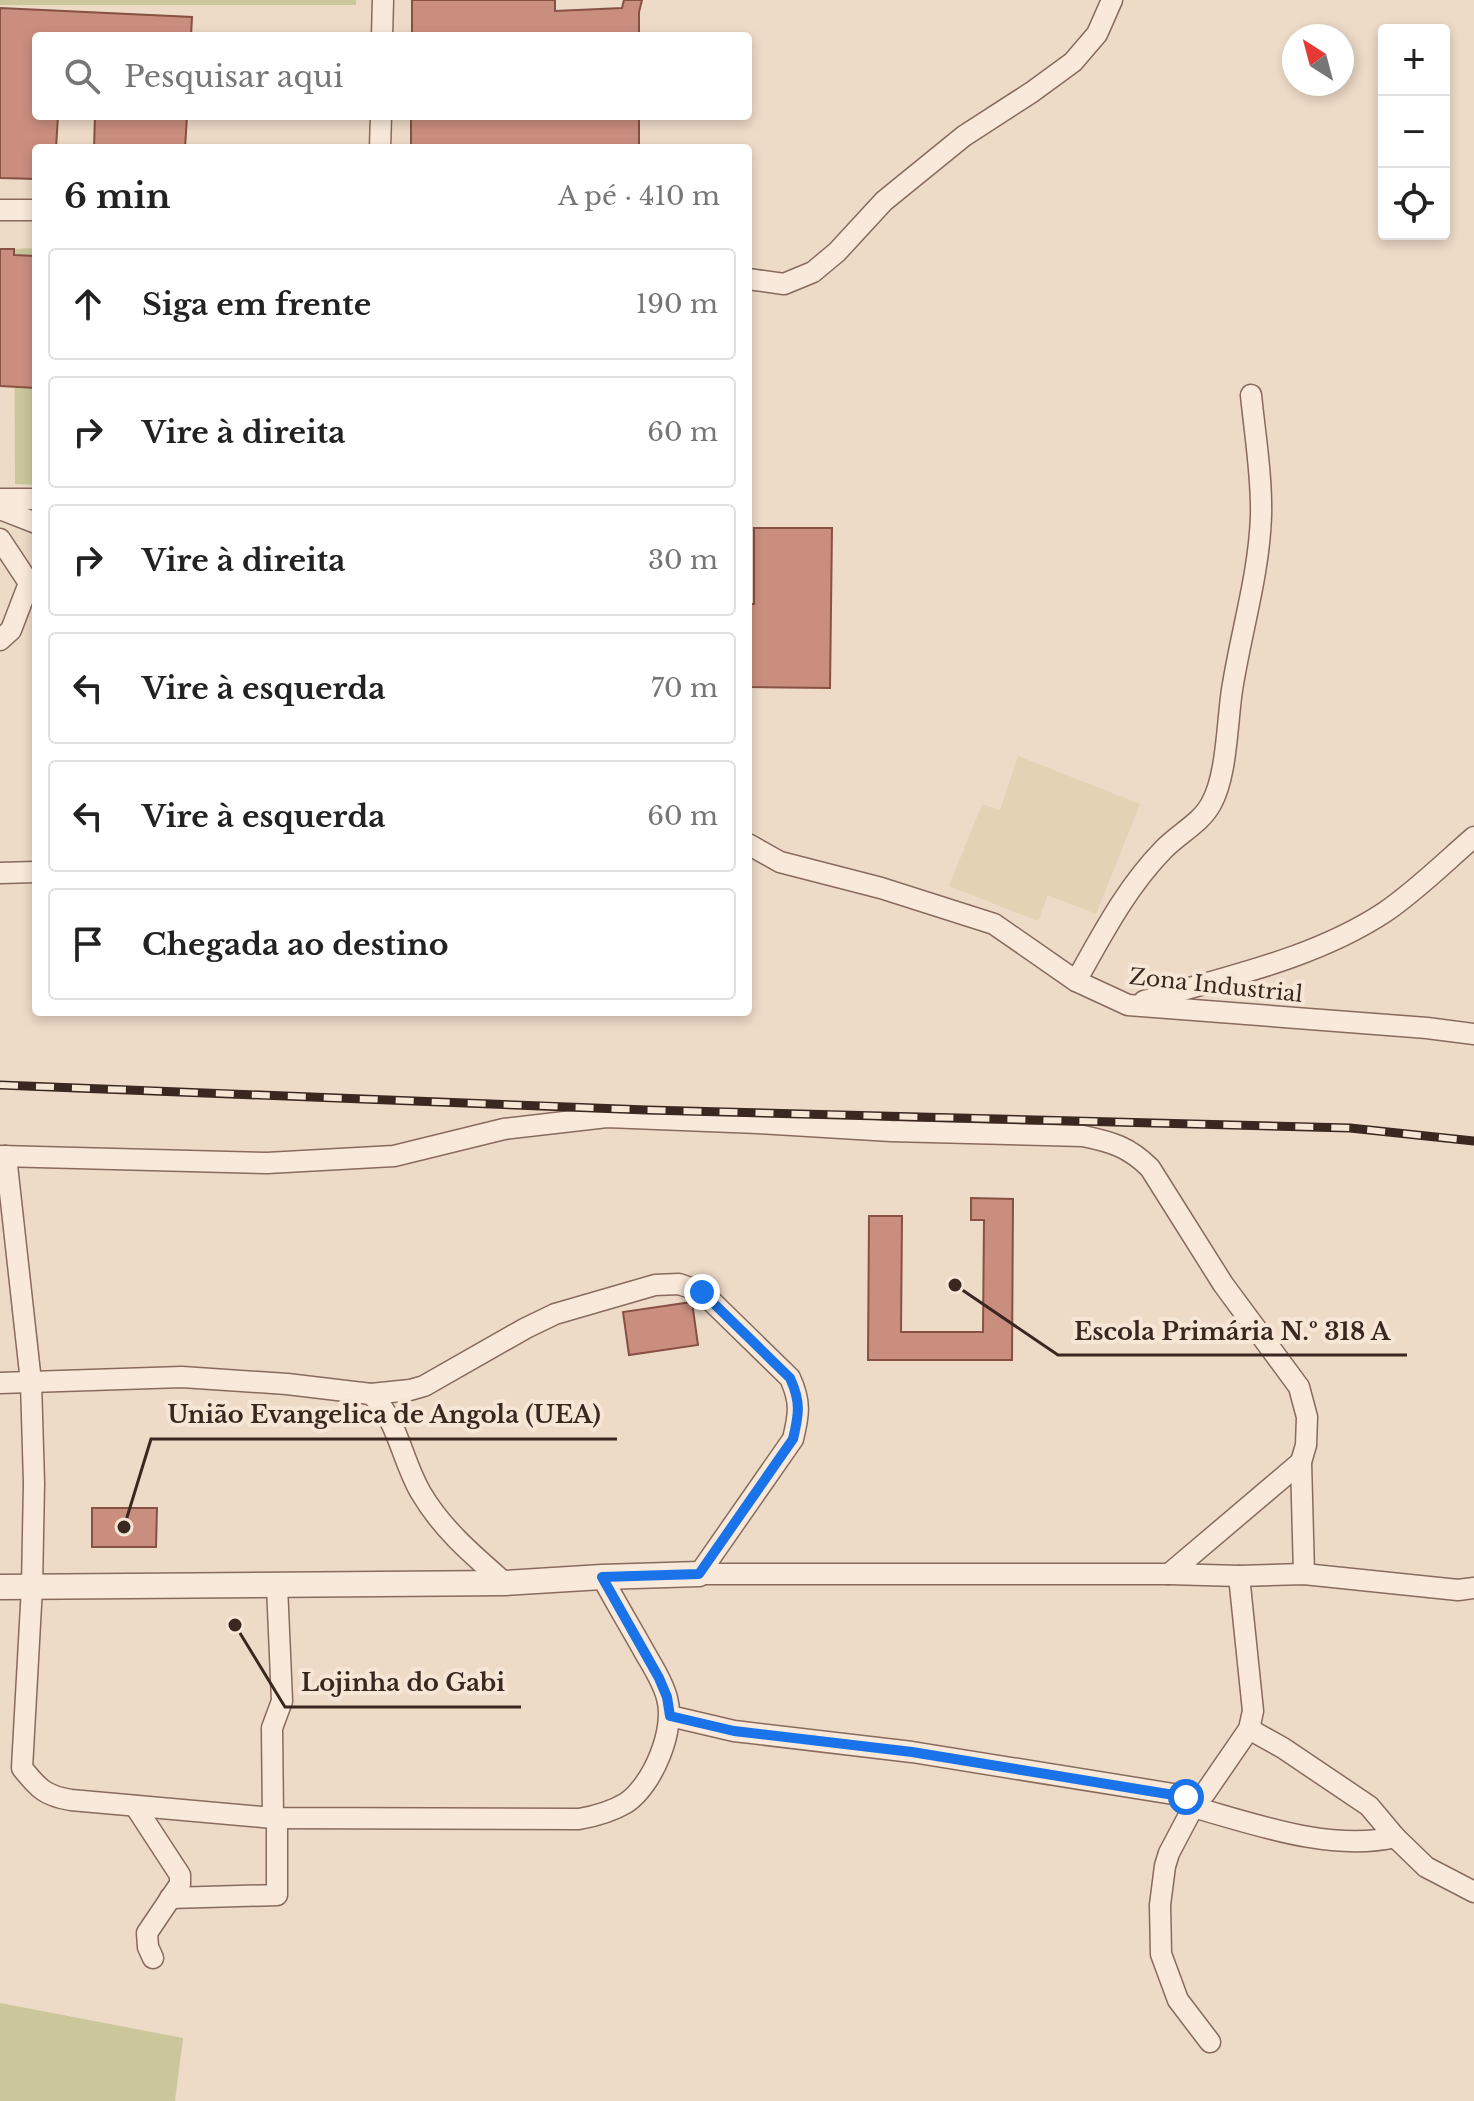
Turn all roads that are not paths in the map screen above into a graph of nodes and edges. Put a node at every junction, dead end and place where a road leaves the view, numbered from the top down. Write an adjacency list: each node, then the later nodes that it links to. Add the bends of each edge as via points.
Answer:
1 (383, 0): 3 (street)
2 (1112, 0): 8 (street, via 1097,34 1073,62 964,136 895,191 813,272 784,284)
3 (382, 32)
4 (381, 120): 5 (street)
5 (380, 144)
6 (0, 210): 7 (street)
7 (32, 210)
8 (752, 280)
9 (1251, 395): 20 (street, via 1261,517 1220,781 1211,805 1163,849 1122,899)
10 (0, 499): 11 (street)
11 (32, 499)
12 (0, 509): 13 (street)
13 (32, 521)
14 (0, 539): 15 (street, via 29,583 11,630)
15 (0, 640)
16 (1474, 837): 21 (street, via 1384,912 1326,944)
17 (752, 846): 20 (street, Zona Industrial, via 780,862 994,924)
18 (32, 872): 19 (street)
19 (0, 873)
20 (1076, 981): 21 (street, Zona Industrial)
21 (1128, 1005): 22 (street, Zona Industrial)
22 (1474, 1034)
23 (3, 1156): 24 (street); 27 (street, via 267,1163 394,1156 504,1129 607,1117 1083,1136 1113,1142 1150,1168 1223,1284 1299,1387 1307,1417)
24 (31, 1382): 25 (street); 26 (street, via 182,1377); 36 (street)
25 (0, 1383)
26 (371, 1394): 28 (street, via 424,1386 555,1314 655,1285 679,1284 702,1292 790,1378 799,1414 793,1439); 33 (street, via 382,1404 428,1504 454,1537)
27 (1301, 1462): 29 (street); 30 (street)
28 (699, 1574): 29 (street); 32 (street)
29 (1169, 1574): 31 (street)
30 (1304, 1574): 31 (street); 37 (street)
31 (1239, 1576): 39 (street, via 1253,1711)
32 (602, 1577): 33 (street); 38 (street, via 659,1678)
33 (505, 1583): 34 (street)
34 (277, 1586): 36 (street); 42 (street, via 282,1701 272,1728)
35 (0, 1587): 36 (street)
36 (32, 1587): 41 (street, via 22,1768 55,1797)
37 (1474, 1588)
38 (670, 1716): 40 (street, via 734,1731 912,1752); 42 (street, via 663,1749 646,1783 629,1802 607,1814 579,1819)
39 (1249, 1729): 40 (street); 43 (street, via 1369,1806)
40 (1196, 1802): 43 (street, via 1276,1831 1350,1842); 47 (street, via 1165,1866 1161,1954 1178,2000)
41 (135, 1806): 42 (street); 45 (street, via 180,1875)
42 (275, 1818): 45 (street, via 277,1895)
43 (1395, 1837): 44 (street, via 1426,1867)
44 (1474, 1892)
45 (170, 1898): 46 (street, via 147,1933)
46 (153, 1958)
47 (1210, 2042)

